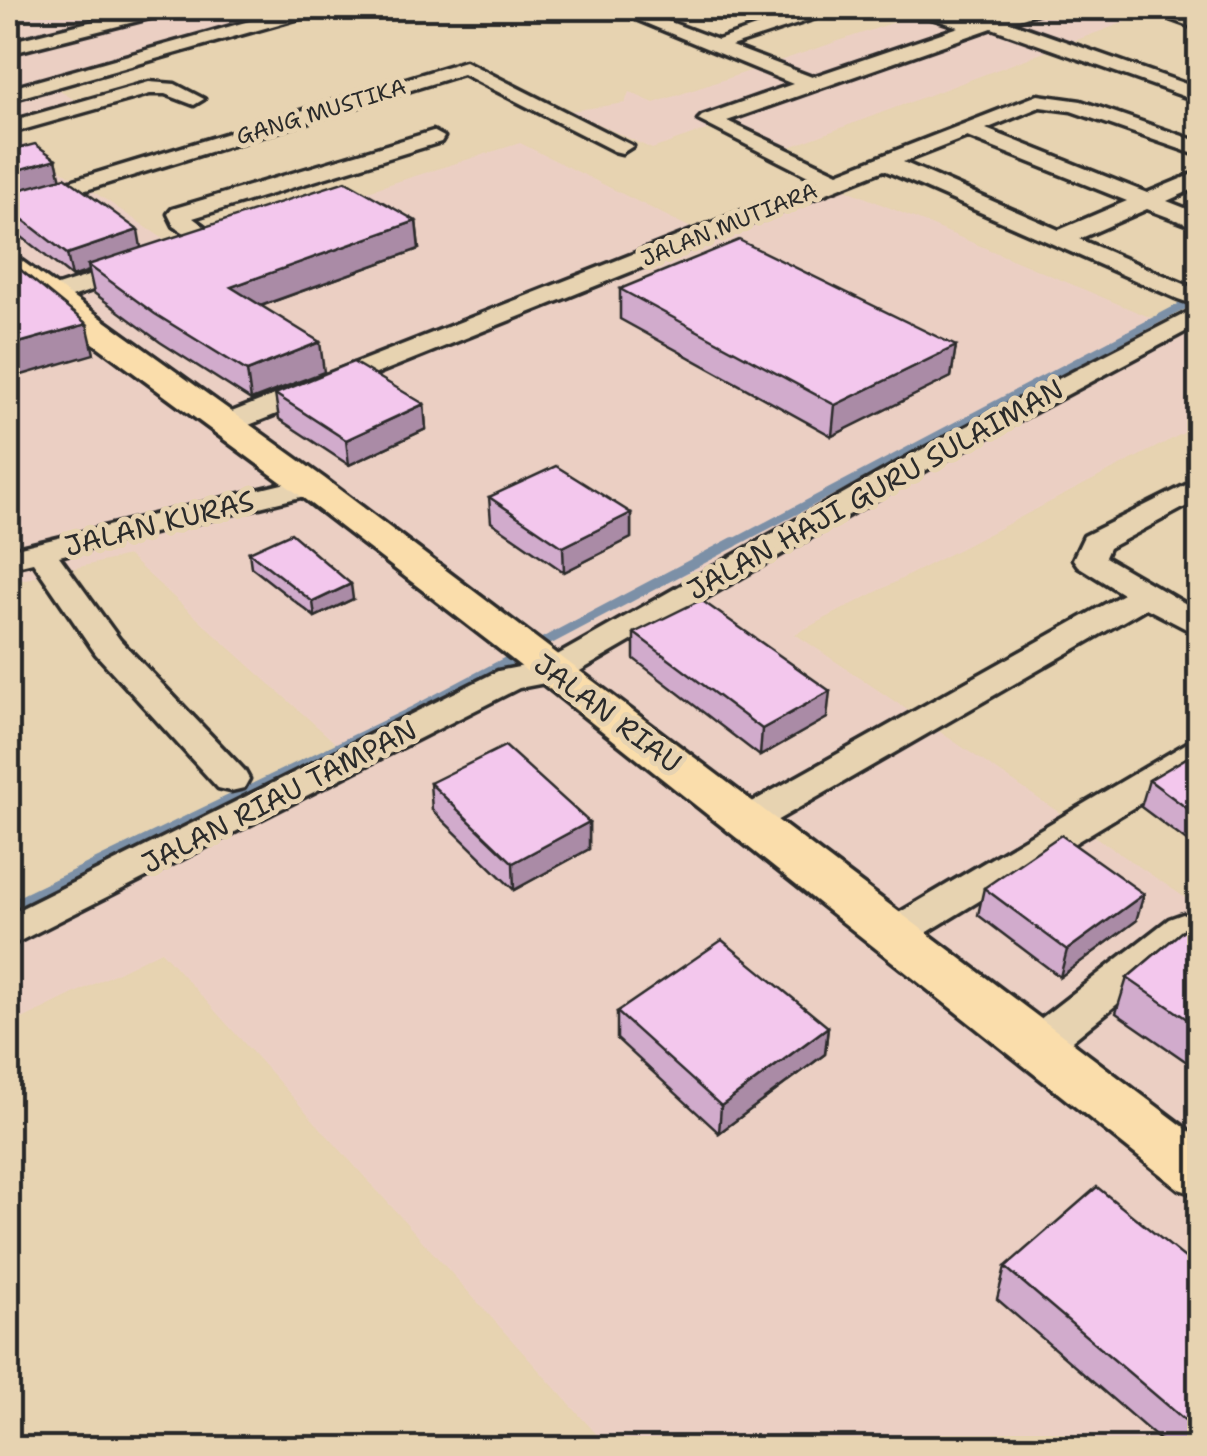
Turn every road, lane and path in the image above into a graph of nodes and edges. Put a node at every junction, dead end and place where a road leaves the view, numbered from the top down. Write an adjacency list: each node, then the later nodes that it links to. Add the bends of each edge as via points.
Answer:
1 (166, 8): 11 (street)
2 (314, 8): 13 (street)
3 (618, 8): 12 (street)
4 (827, 8): 10 (street)
5 (920, 8): 9 (street)
6 (1033, 8): 9 (street, JALAN MUTIARA)
7 (1148, 8): 8 (street)
8 (1200, 24)
9 (984, 25): 12 (street, JALAN MUTIARA); 14 (street)
10 (726, 41)
11 (8, 48)
12 (812, 84): 25 (street, JALAN MUTIARA, via 709,120)
13 (8, 95)
14 (1200, 96)
15 (194, 99): 17 (street, via 149,88)
16 (238, 119): 18 (street)
17 (8, 128)
18 (258, 130): 21 (street, GANG MUSTIKA, via 468,67); 27 (street, GANG MUSTIKA)
19 (966, 130): 22 (street, via 1052,100); 23 (street); 26 (street)
20 (432, 136): 31 (street, via 180,214 212,241)
21 (622, 146)
22 (1200, 150)
23 (884, 162): 25 (street); 29 (street)
24 (1200, 178): 26 (street)
25 (838, 181): 33 (street, JALAN MUTIARA)
26 (1146, 199): 28 (street); 29 (street)
27 (8, 207)
28 (1200, 222)
29 (1059, 239): 32 (street)
30 (8, 266): 31 (main road, JALAN RIAU)
31 (48, 297): 33 (main road, JALAN RIAU)
32 (1193, 304): 39 (street, JALAN HAJI GURU SULAIMAN, via 925,459)
33 (224, 425): 34 (main road, JALAN RIAU)
34 (311, 486): 36 (street, JALAN KURAS); 39 (main road, JALAN RIAU)
35 (1200, 487): 37 (street, via 1090,547 1089,558)
36 (24, 555): 41 (street)
37 (1146, 594): 38 (street); 42 (street)
38 (1200, 626)
39 (539, 660): 42 (main road, JALAN RIAU); 44 (street, JALAN RIAU TAMPAN)
40 (1200, 751): 45 (street)
41 (231, 780)
42 (749, 820): 45 (main road, JALAN RIAU)
43 (1184, 930): 46 (street)
44 (8, 932)
45 (894, 934): 46 (main road, JALAN RIAU)
46 (1036, 1046): 47 (main road, JALAN RIAU)
47 (1200, 1172)

